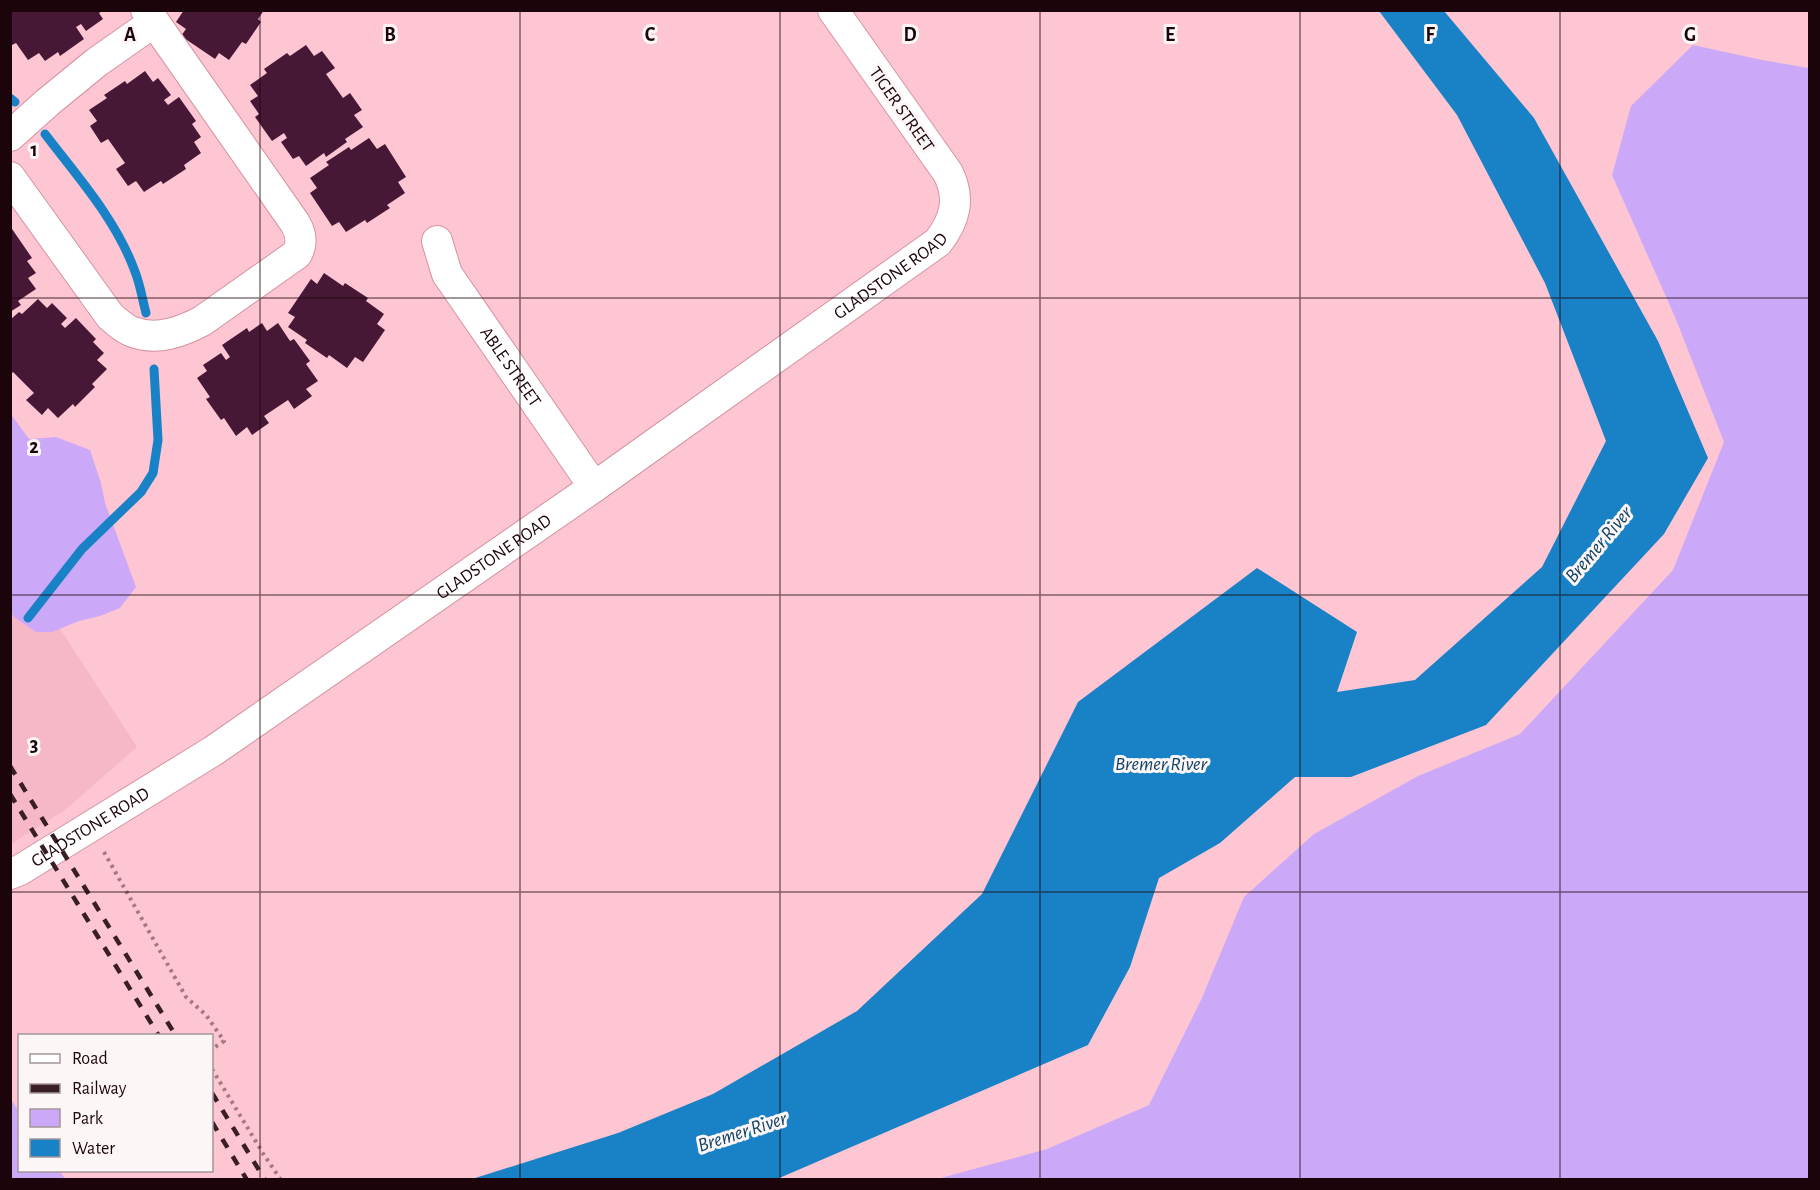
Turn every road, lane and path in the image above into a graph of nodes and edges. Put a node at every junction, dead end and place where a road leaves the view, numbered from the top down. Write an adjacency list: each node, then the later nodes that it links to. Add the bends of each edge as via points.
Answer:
1 (833, 10): 5 (street, TIGER STREET, via 948,173 956,193)
2 (150, 16): 3 (street); 4 (street, via 295,223 301,241 294,257 189,328 174,334 133,332 110,316)
3 (10, 136)
4 (10, 177)
5 (954, 212): 7 (street, GLADSTONE ROAD, via 932,248)
6 (437, 241): 7 (street, ABLE STREET, via 447,274)
7 (594, 487): 8 (street, GLADSTONE ROAD, via 213,751)
8 (90, 828): 9 (street, GLADSTONE ROAD); 10 (path, via 186,997 224,1041)
9 (10, 874)
10 (213, 1048)
11 (213, 1071): 12 (path)
12 (281, 1179)

